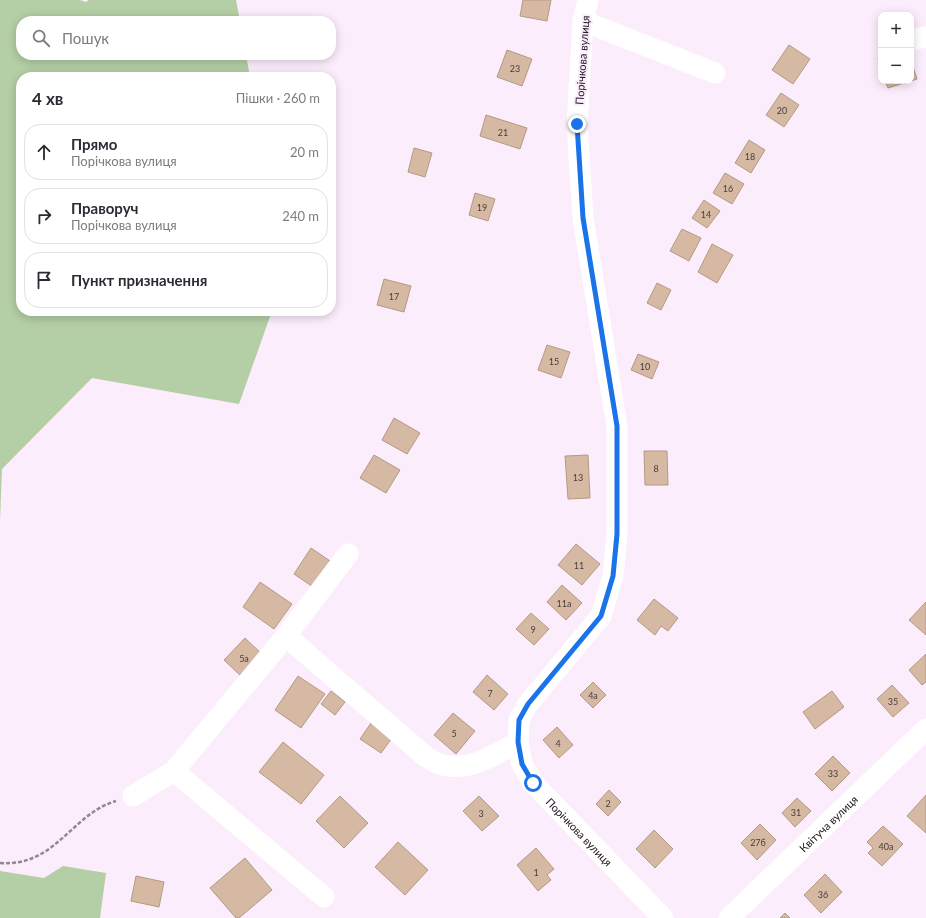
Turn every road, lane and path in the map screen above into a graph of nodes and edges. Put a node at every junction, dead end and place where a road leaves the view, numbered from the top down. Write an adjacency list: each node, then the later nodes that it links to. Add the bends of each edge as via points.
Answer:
1 (588, 0): 2 (street, Порічкова вулиця)
2 (583, 21): 5 (street); 9 (street, Порічкова вулиця, via 577,124 583,218 617,426 617,534 613,576 601,616 528,704 519,720)
3 (926, 37): 4 (street)
4 (914, 39)
5 (715, 74)
6 (348, 554): 7 (street)
7 (286, 636): 9 (street, via 426,757 442,765 460,767 478,764); 10 (street)
8 (926, 729): 15 (street, Квітуча вулиця)
9 (518, 742): 14 (street, Порічкова вулиця, via 522,764 533,783)
10 (174, 771): 11 (street); 13 (street)
11 (132, 796): 12 (path, via 106,804 35,858)
12 (0, 863)
13 (324, 897)
14 (663, 918)
15 (729, 918)

